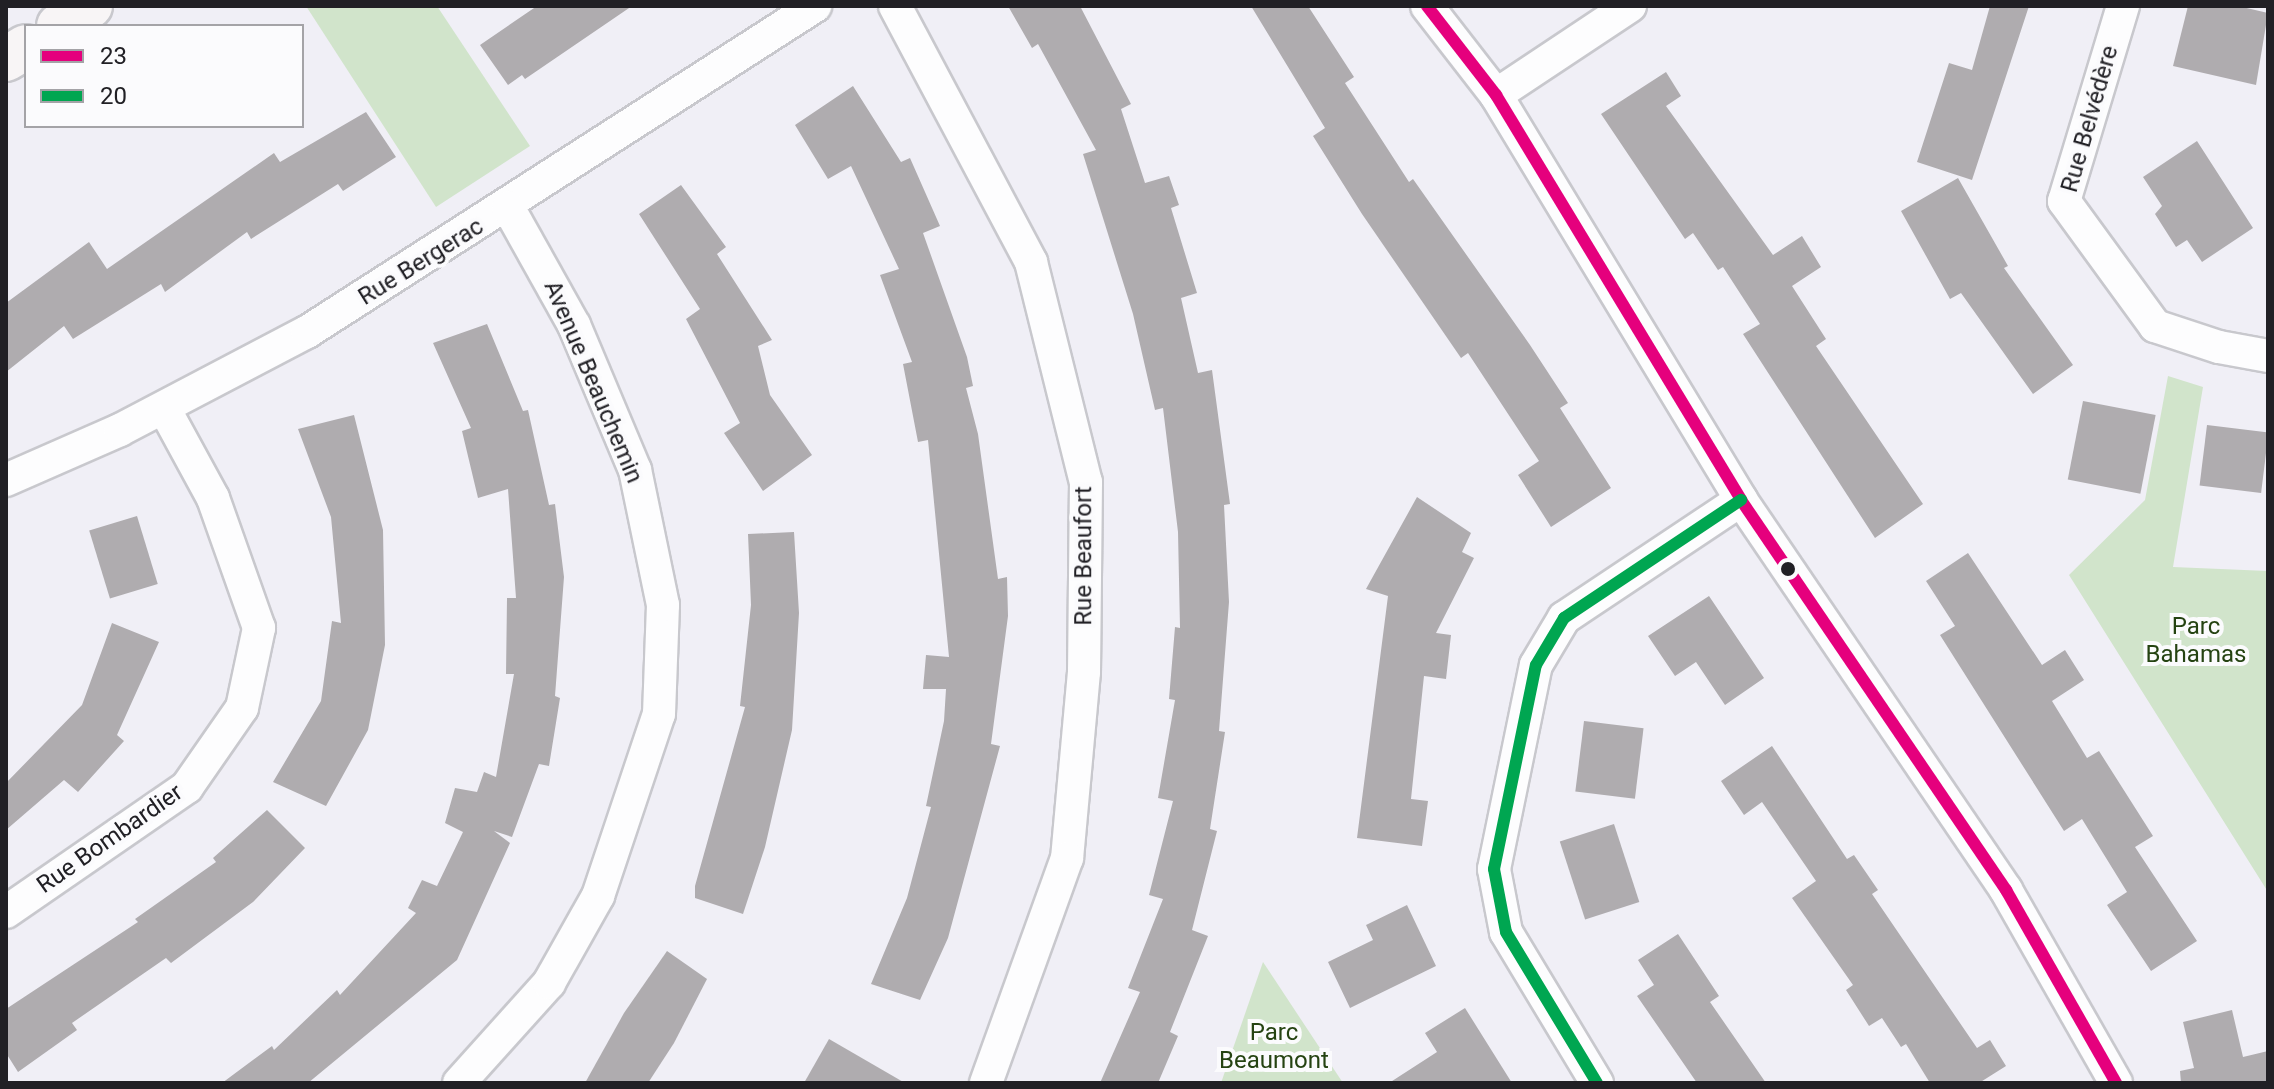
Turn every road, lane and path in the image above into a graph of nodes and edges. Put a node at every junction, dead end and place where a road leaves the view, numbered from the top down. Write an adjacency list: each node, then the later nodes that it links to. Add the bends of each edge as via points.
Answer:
1 (90, 6): 7 (main road)
2 (815, 6): 11 (street, Rue Bergerac)
3 (895, 6): 18 (street, Rue Beaufort, via 1031,262 1086,482 1084,672 1067,858)
4 (1427, 6): 10 (street)
5 (1630, 6): 10 (street)
6 (2123, 6): 12 (street, Rue Belvédère, via 2064,201 2155,326)
7 (62, 24)
8 (24, 48): 9 (main road)
9 (6, 59)
10 (1496, 95): 15 (street)
11 (508, 207): 13 (street, Rue Bergerac, via 307,332); 17 (street, Avenue Beauchemin, via 574,325 635,470 663,605 659,714 598,896 549,983)
12 (2268, 356)
13 (164, 408): 14 (street, Rue Bergerac); 16 (street, Rue Bombardier, via 213,498 259,628 242,708 187,787)
14 (6, 480)
15 (1741, 500): 19 (street, via 1564,618 1536,665 1494,869 1506,932); 20 (street, via 2006,890)
16 (6, 912)
17 (459, 1083)
18 (986, 1083)
19 (1597, 1083)
20 (2116, 1083)

